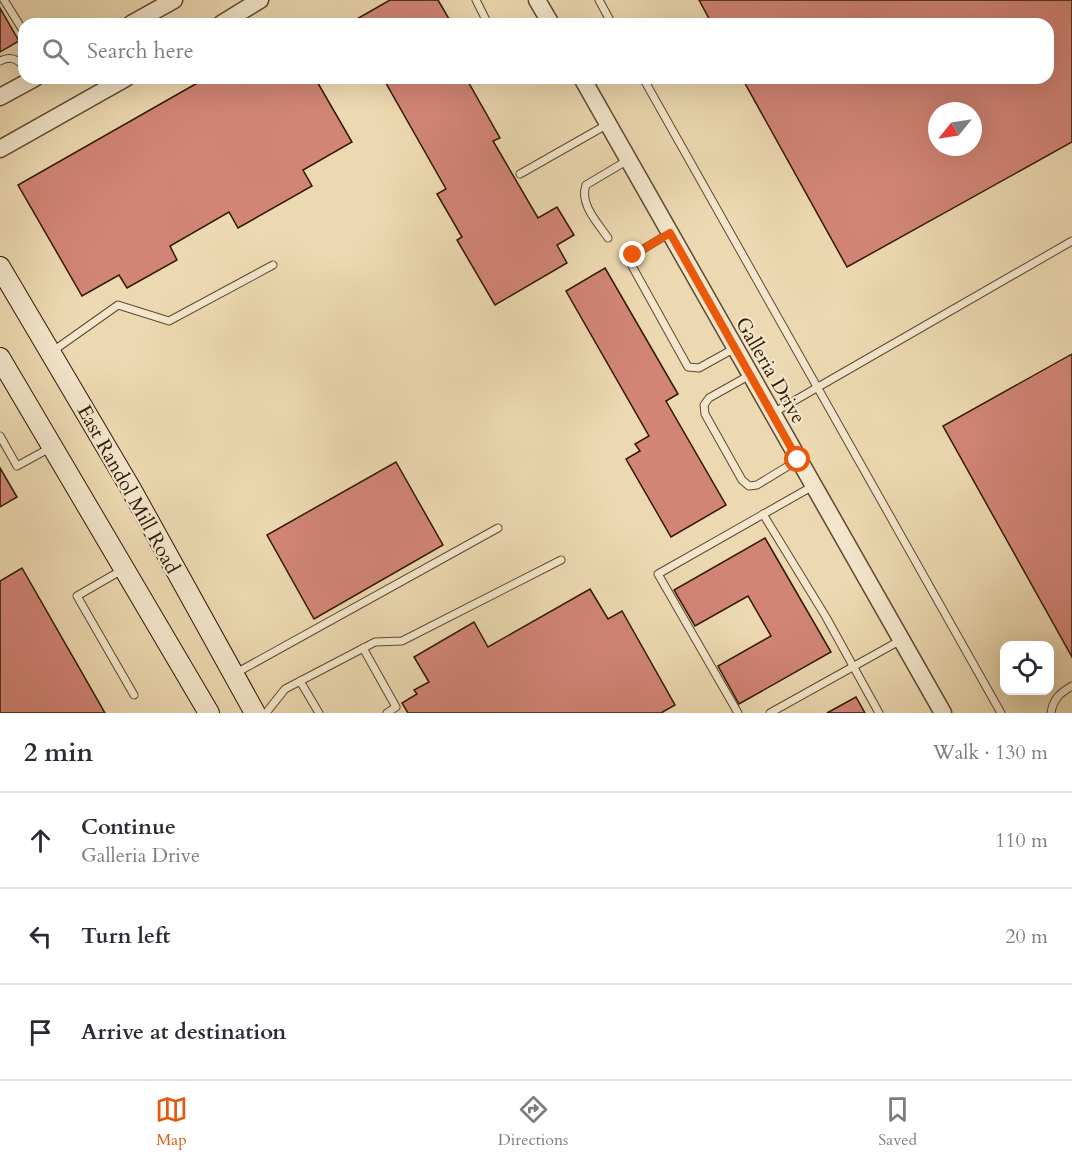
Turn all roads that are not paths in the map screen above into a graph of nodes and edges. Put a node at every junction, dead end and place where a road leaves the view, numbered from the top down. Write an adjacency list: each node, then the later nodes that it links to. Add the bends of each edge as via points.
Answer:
1 (4, 0): 12 (lane)
2 (476, 0): 9 (lane)
3 (537, 0): 10 (street)
4 (599, 0): 11 (lane)
5 (252, 2): 8 (street)
6 (163, 3): 7 (street)
7 (140, 18)
8 (229, 18)
9 (485, 18)
10 (548, 18)
11 (609, 18)
12 (18, 22)
13 (0, 61): 14 (lane, via 7,58)
14 (18, 61)
15 (19, 84): 19 (street)
16 (115, 84): 21 (street)
17 (585, 84): 20 (street, Galleria Drive)
18 (646, 84): 33 (lane)
19 (0, 97)
20 (608, 124): 22 (street, Galleria Drive); 23 (lane)
21 (0, 149)
22 (628, 160): 24 (street, Galleria Drive); 25 (lane, via 586,185 583,194)
23 (520, 174)
24 (670, 233): 29 (street, Galleria Drive); 29 (lane, via 633,255 632,266 688,367 699,368)
25 (608, 238)
26 (1072, 241): 33 (lane)
27 (273, 266): 30 (lane, via 169,321 118,305)
28 (3, 279): 30 (main road, East Randol Mill Road)
29 (735, 348): 32 (street, Galleria Drive)
30 (51, 353): 46 (main road, East Randol Mill Road)
31 (1, 361): 36 (main road)
32 (750, 375): 34 (street, Galleria Drive); 37 (lane, via 709,398 704,405 705,414 742,480 749,486 758,485)
33 (818, 387): 34 (lane); 59 (lane)
34 (772, 414): 37 (street, Galleria Drive)
35 (0, 436): 36 (lane, via 17,466)
36 (52, 447): 42 (main road)
37 (798, 460): 38 (street, Galleria Drive)
38 (813, 486): 39 (lane); 43 (street, Galleria Drive)
39 (763, 514): 45 (lane); 55 (lane, via 658,574)
40 (498, 528): 46 (lane)
41 (561, 560): 44 (lane, via 402,641 375,642)
42 (124, 569): 49 (lane, via 77,596); 50 (main road)
43 (901, 640): 45 (lane); 58 (street, Galleria Drive)
44 (363, 648): 47 (lane); 54 (lane, via 396,707)
45 (853, 667): 56 (lane); 57 (lane)
46 (234, 675): 51 (main road, East Randol Mill Road)
47 (300, 681): 52 (lane, via 285,689); 53 (lane)
48 (1072, 686): 60 (lane, via 1054,701)
49 (134, 695)
50 (209, 713)
51 (255, 713)
52 (266, 713)
53 (319, 713)
54 (387, 713)
55 (738, 713)
56 (770, 713)
57 (879, 713)
58 (943, 713)
59 (1001, 713)
60 (1052, 713)

